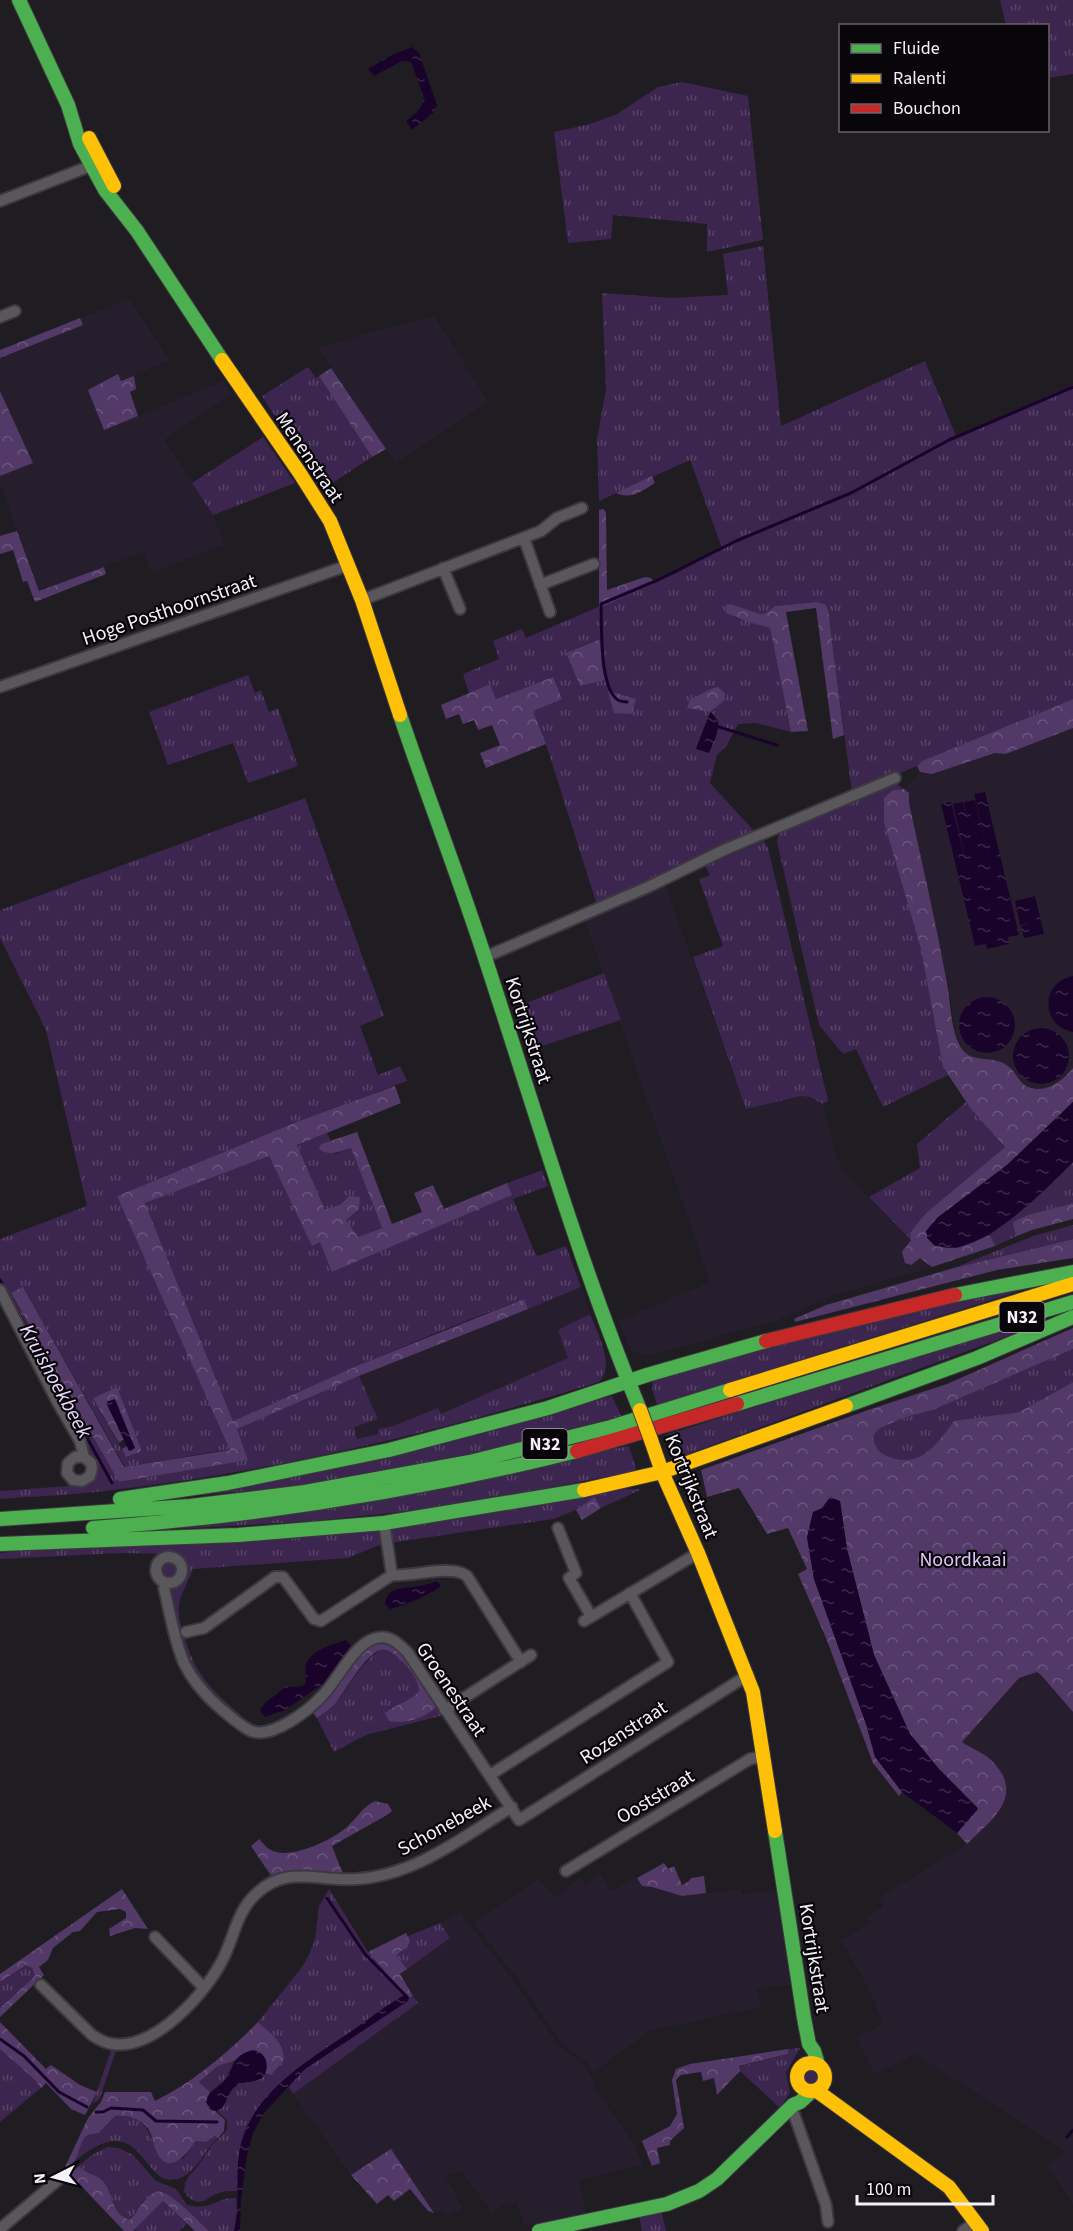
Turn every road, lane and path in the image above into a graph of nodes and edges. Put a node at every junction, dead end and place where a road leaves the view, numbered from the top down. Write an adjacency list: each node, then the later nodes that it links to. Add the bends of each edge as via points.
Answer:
1 (19, 0): 2 (main road, Menenstraat, via 68,105 80,144)
2 (96, 164): 3 (street); 9 (main road, Menenstraat, via 330,521)
3 (0, 201)
4 (15, 311): 5 (street)
5 (0, 317)
6 (582, 508): 7 (street)
7 (524, 538): 10 (street); 11 (street)
8 (594, 564): 11 (street)
9 (349, 565): 12 (main road, Menenstraat); 15 (street, Hoge Posthoornstraat)
10 (443, 568): 12 (street); 13 (street)
11 (540, 585): 14 (street)
12 (362, 600): 16 (main road, Menenstraat)
13 (460, 609)
14 (550, 612)
15 (0, 687)
16 (404, 727): 18 (main road, Kortrijkstraat)
17 (895, 778): 18 (street, Kortrijkstraat)
18 (485, 957): 24 (main road, Kortrijkstraat, via 582,1256)
19 (1073, 1272): 24 (main road, via 939,1297)
20 (1073, 1284): 27 (main road, N32, via 632,1421 470,1462 305,1492 190,1506)
21 (0, 1290): 25 (street, via 80,1441)
22 (1073, 1302): 30 (main road, N32, via 618,1440 405,1490 191,1521)
23 (1073, 1317): 26 (main road, via 977,1358)
24 (629, 1382): 26 (main road, Kortrijkstraat, bridge); 27 (main road, via 385,1452 133,1498)
25 (84, 1457)
26 (662, 1472): 28 (main road, via 563,1495); 32 (main road, Kortrijkstraat)
27 (0, 1517)
28 (384, 1522): 31 (main road, via 238,1535); 33 (street)
29 (558, 1528): 35 (street, via 576,1573 569,1578 588,1618)
30 (0, 1533)
31 (0, 1544)
32 (698, 1553): 35 (street); 37 (main road, Kortrijkstraat)
33 (392, 1575): 36 (street, via 321,1621 314,1619 283,1577 275,1577 204,1628); 38 (street, via 452,1570 467,1576 526,1658)
34 (166, 1583): 38 (street, Groenestraat, via 177,1641 190,1675 217,1705 249,1730 269,1731 295,1719 321,1697 363,1644 380,1637 396,1641 408,1653)
35 (630, 1593): 40 (street, via 668,1662)
36 (186, 1632)
37 (748, 1675): 39 (main road, Kortrijkstraat); 42 (street, Rozenstraat)
38 (445, 1710): 40 (street, Groenestraat)
39 (764, 1756): 43 (street, Ooststraat, via 750,1759); 47 (main road, Kortrijkstraat, via 809,2044 814,2051)
40 (490, 1775): 41 (street, Groenestraat)
41 (512, 1807): 42 (street, Groenestraat); 46 (street, Schonebeek, via 431,1857 402,1870 355,1879 292,1876 273,1882 254,1895 243,1910 224,1957)
42 (519, 1820)
43 (566, 1871)
44 (154, 1937): 46 (street)
45 (41, 1985): 46 (street, Schonebeek, via 92,2035 120,2044 142,2040 156,2032)
46 (204, 1988)
47 (811, 2064): 48 (main road, Kortrijkstraat, via 825,2074); 48 (main road, via 796,2077)
48 (813, 2088): 49 (main road); 52 (main road, via 949,2187)
49 (791, 2107): 51 (street, via 826,2205); 54 (main road, via 717,2179 699,2191 667,2204)
50 (64, 2175): 53 (street)
51 (828, 2222)
52 (978, 2226): 55 (street)
53 (6, 2228)
54 (539, 2231)
55 (963, 2231)

